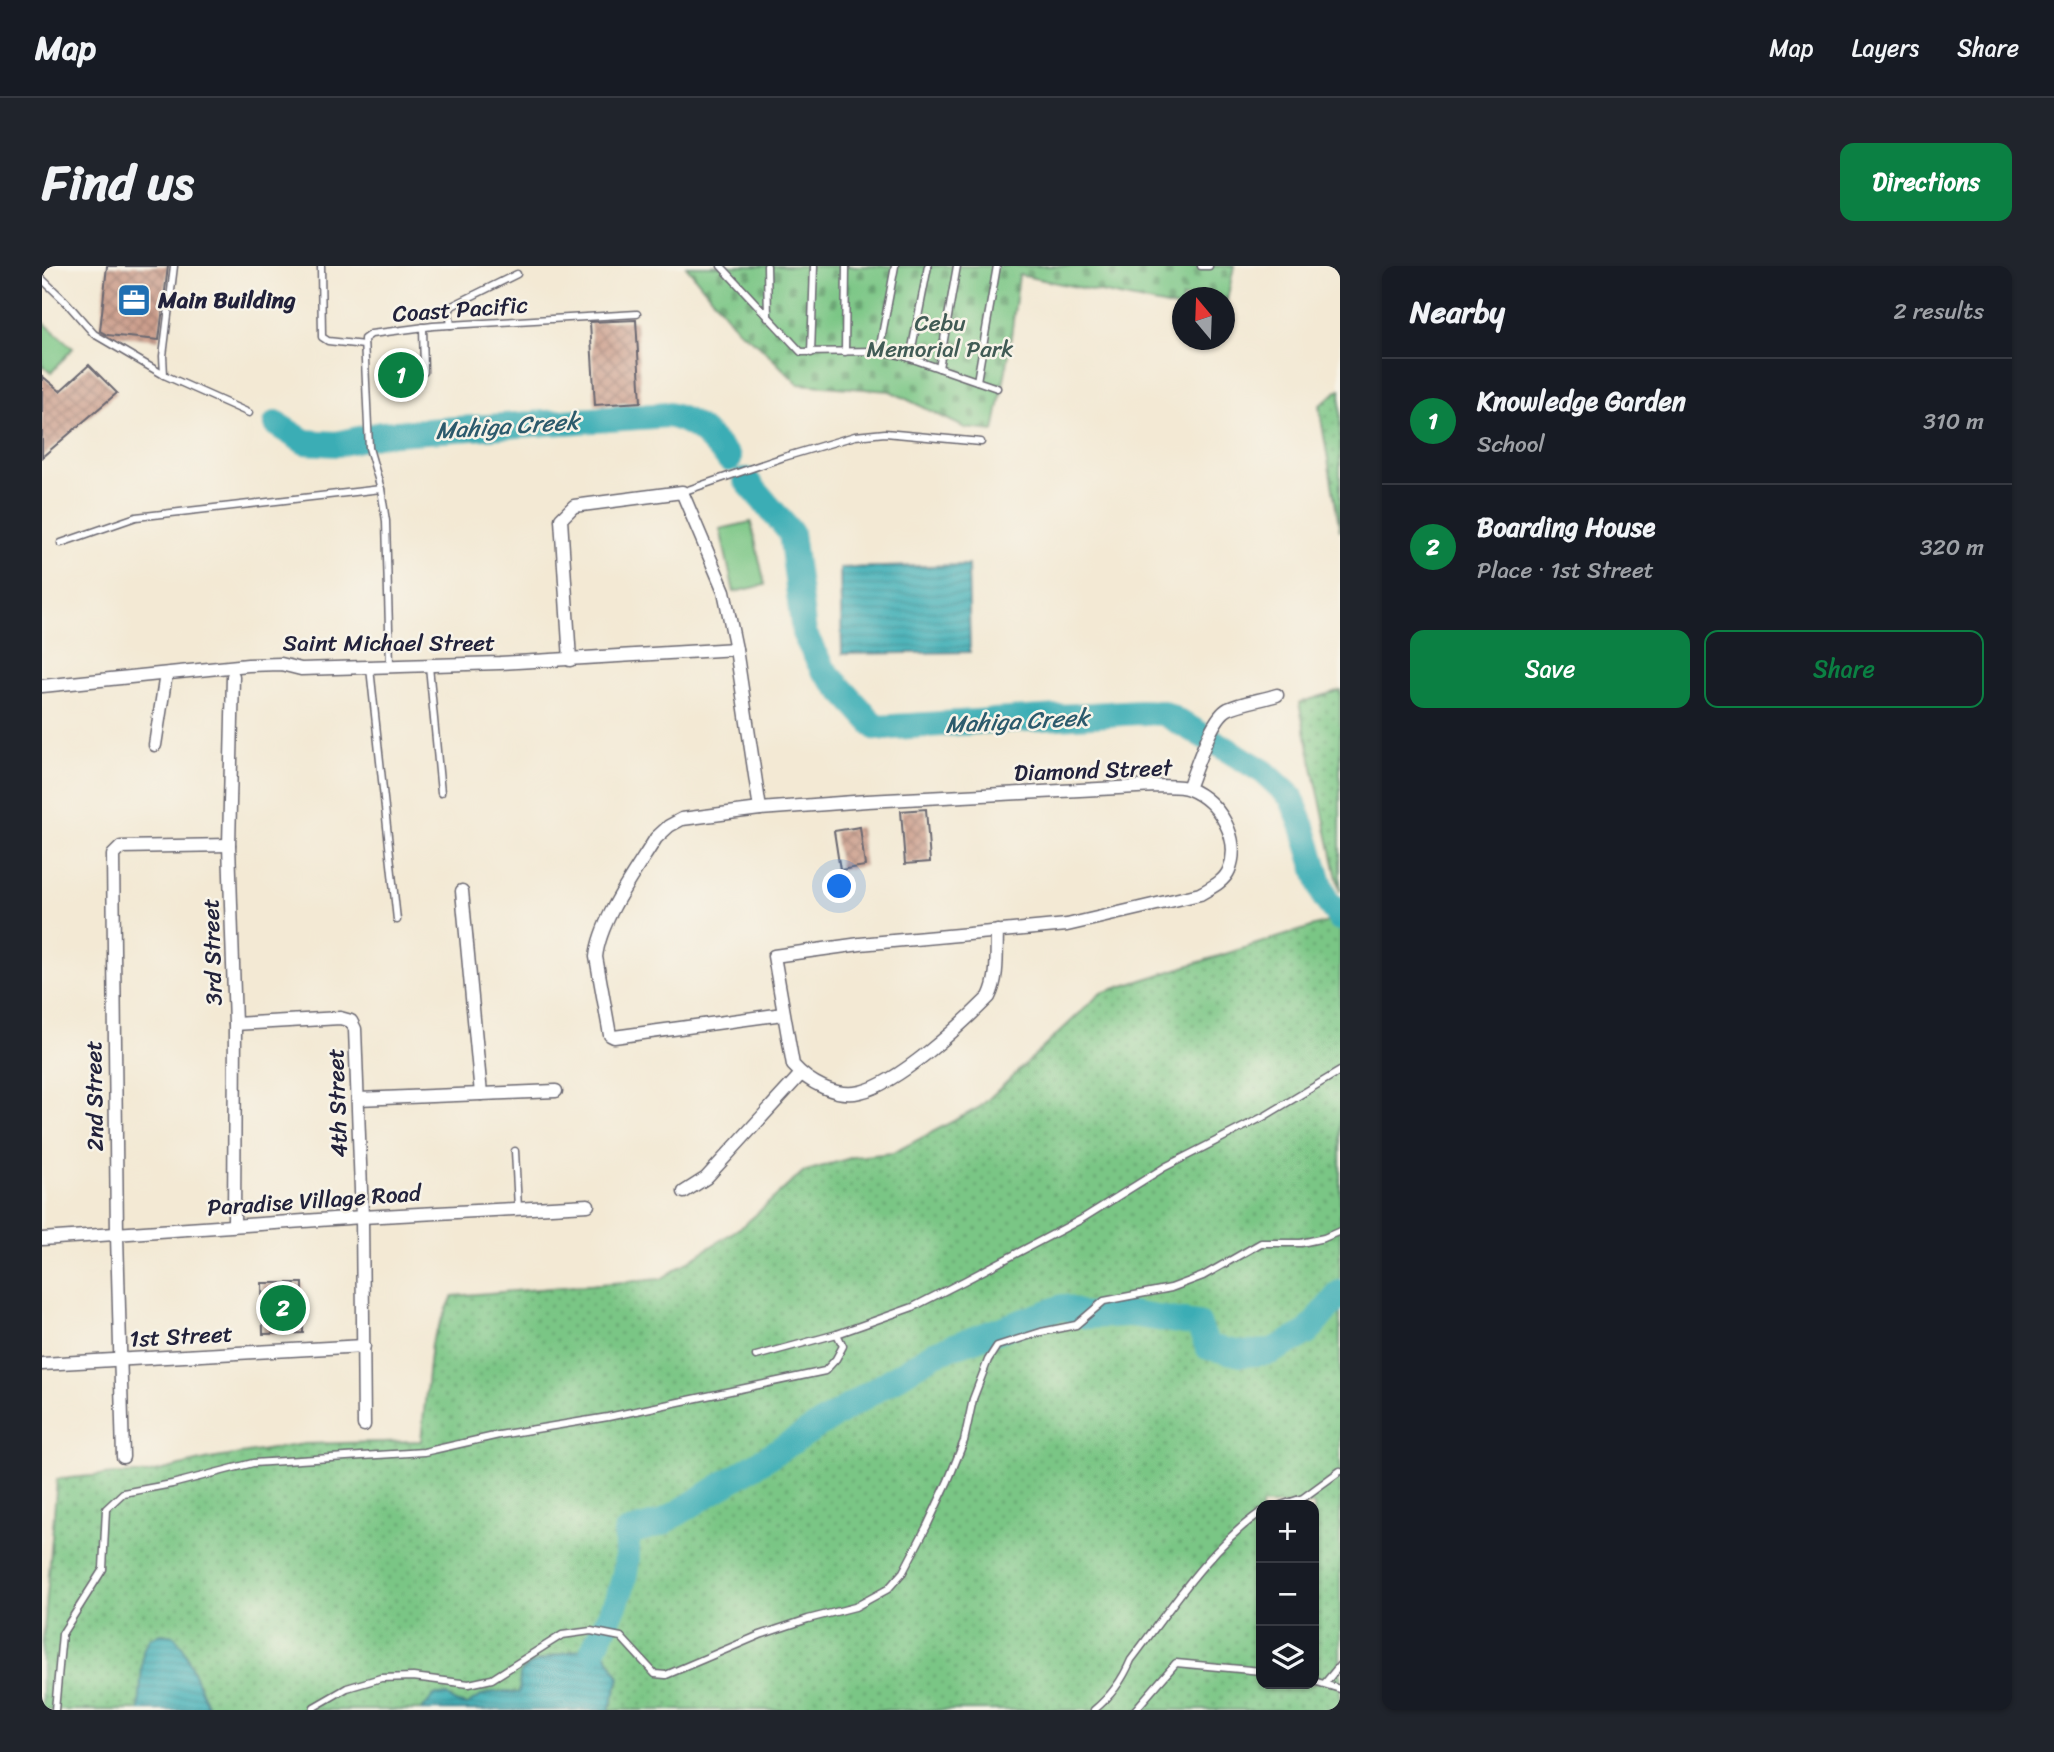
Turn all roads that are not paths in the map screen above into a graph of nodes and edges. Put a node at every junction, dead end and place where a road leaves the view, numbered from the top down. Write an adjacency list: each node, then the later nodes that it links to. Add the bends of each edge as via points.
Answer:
1 (174, 266): 26 (lane)
2 (321, 266): 19 (lane, via 322,337)
3 (767, 266): 16 (lane)
4 (814, 266): 22 (lane)
5 (846, 266): 21 (lane)
6 (895, 266): 20 (lane)
7 (928, 266): 23 (lane)
8 (957, 266): 24 (lane)
9 (997, 266): 27 (lane)
10 (1201, 266): 11 (lane)
11 (1209, 266)
12 (724, 268): 16 (lane)
13 (517, 274): 17 (lane, via 452,306)
14 (42, 279): 26 (lane, via 94,334)
15 (637, 314): 17 (lane, Coast Pacific)
16 (768, 318): 22 (lane, via 801,352)
17 (451, 325): 18 (lane, Coast Pacific)
18 (422, 327): 19 (lane, Coast Pacific, via 371,334 364,338); 25 (lane)
19 (364, 345): 31 (lane, via 369,449)
20 (879, 351): 21 (lane); 23 (lane)
21 (845, 352): 22 (lane)
22 (811, 353)
23 (910, 358): 24 (lane)
24 (939, 368): 27 (lane)
25 (424, 372)
26 (164, 375): 29 (lane)
27 (977, 381): 28 (lane)
28 (997, 388)
29 (249, 413)
30 (981, 442): 32 (lane, via 885,433 855,436)
31 (381, 489): 33 (lane, via 136,517); 37 (lane)
32 (682, 492): 34 (street, via 724,590); 35 (street, via 574,506 561,519)
33 (61, 544)
34 (736, 649): 35 (street, Saint Michael Street); 46 (street)
35 (570, 660): 36 (street, Saint Michael Street)
36 (429, 664): 37 (street, Saint Michael Street); 45 (lane)
37 (390, 665): 38 (street, Saint Michael Street)
38 (370, 666): 39 (street, Saint Michael Street, via 301,669 281,664); 49 (lane)
39 (166, 674): 41 (street, Saint Michael Street); 43 (street)
40 (233, 676): 47 (street, 3rd Street)
41 (42, 686)
42 (1277, 695): 44 (street, via 1221,714)
43 (155, 745)
44 (1188, 788): 46 (street, Diamond Street, via 1156,786); 50 (street, Diamond Street, via 1220,814 1231,833 1228,873 1215,886 1200,894 1067,925)
45 (441, 793)
46 (760, 809): 51 (street, Diamond Street, via 682,819 668,826 656,838 603,928 596,957 611,1037)
47 (229, 845): 52 (street, 3rd Street); 65 (street, 2nd Street, via 121,847 113,855)
48 (462, 891): 56 (street)
49 (397, 920)
50 (997, 931): 51 (street, Diamond Street, via 777,955 773,960); 54 (street, via 996,975 989,997 924,1056 859,1093 827,1089)
51 (783, 1014): 54 (street, via 789,1055)
52 (235, 1024): 57 (street, 4th Street, via 351,1021); 63 (street, 3rd Street)
53 (1340, 1071): 67 (lane, via 976,1275 913,1307)
54 (800, 1074): 59 (street, via 706,1178)
55 (556, 1091): 56 (street)
56 (481, 1094): 57 (street)
57 (358, 1099): 62 (street, 4th Street)
58 (515, 1151): 61 (lane)
59 (684, 1192)
60 (588, 1205): 61 (street, Paradise Village Road)
61 (518, 1208): 62 (street, Paradise Village Road)
62 (362, 1217): 63 (street, Paradise Village Road); 68 (street, 4th Street)
63 (234, 1226): 65 (street, Paradise Village Road)
64 (1340, 1231): 83 (lane, via 1301,1243 1261,1243 1203,1276 1171,1288 1104,1301 1076,1325 998,1346 974,1399 964,1441 903,1572 888,1589 855,1607 760,1635 666,1675 655,1674 621,1637 591,1631 562,1635 492,1679 469,1684 381,1678 347,1688)
65 (117, 1235): 66 (street, Paradise Village Road); 70 (street, 2nd Street)
66 (42, 1239)
67 (837, 1334): 69 (lane); 82 (lane, via 843,1346 825,1371 424,1452 253,1463 123,1493 106,1508 103,1569 62,1634)
68 (364, 1346): 70 (street, 1st Street); 72 (street, 4th Street)
69 (756, 1356)
70 (121, 1361): 71 (street, 1st Street); 73 (street, 2nd Street)
71 (42, 1364)
72 (364, 1425)
73 (123, 1457)
74 (1340, 1471): 75 (lane)
75 (1297, 1500)
76 (1256, 1515): 84 (lane, via 1205,1565)
77 (1340, 1665): 80 (lane)
78 (1256, 1671): 85 (lane, via 1176,1663)
79 (1319, 1682): 80 (lane)
80 (1325, 1683): 81 (lane)
81 (1340, 1689)
82 (55, 1710)
83 (313, 1710)
84 (1094, 1710)
85 (1135, 1710)

